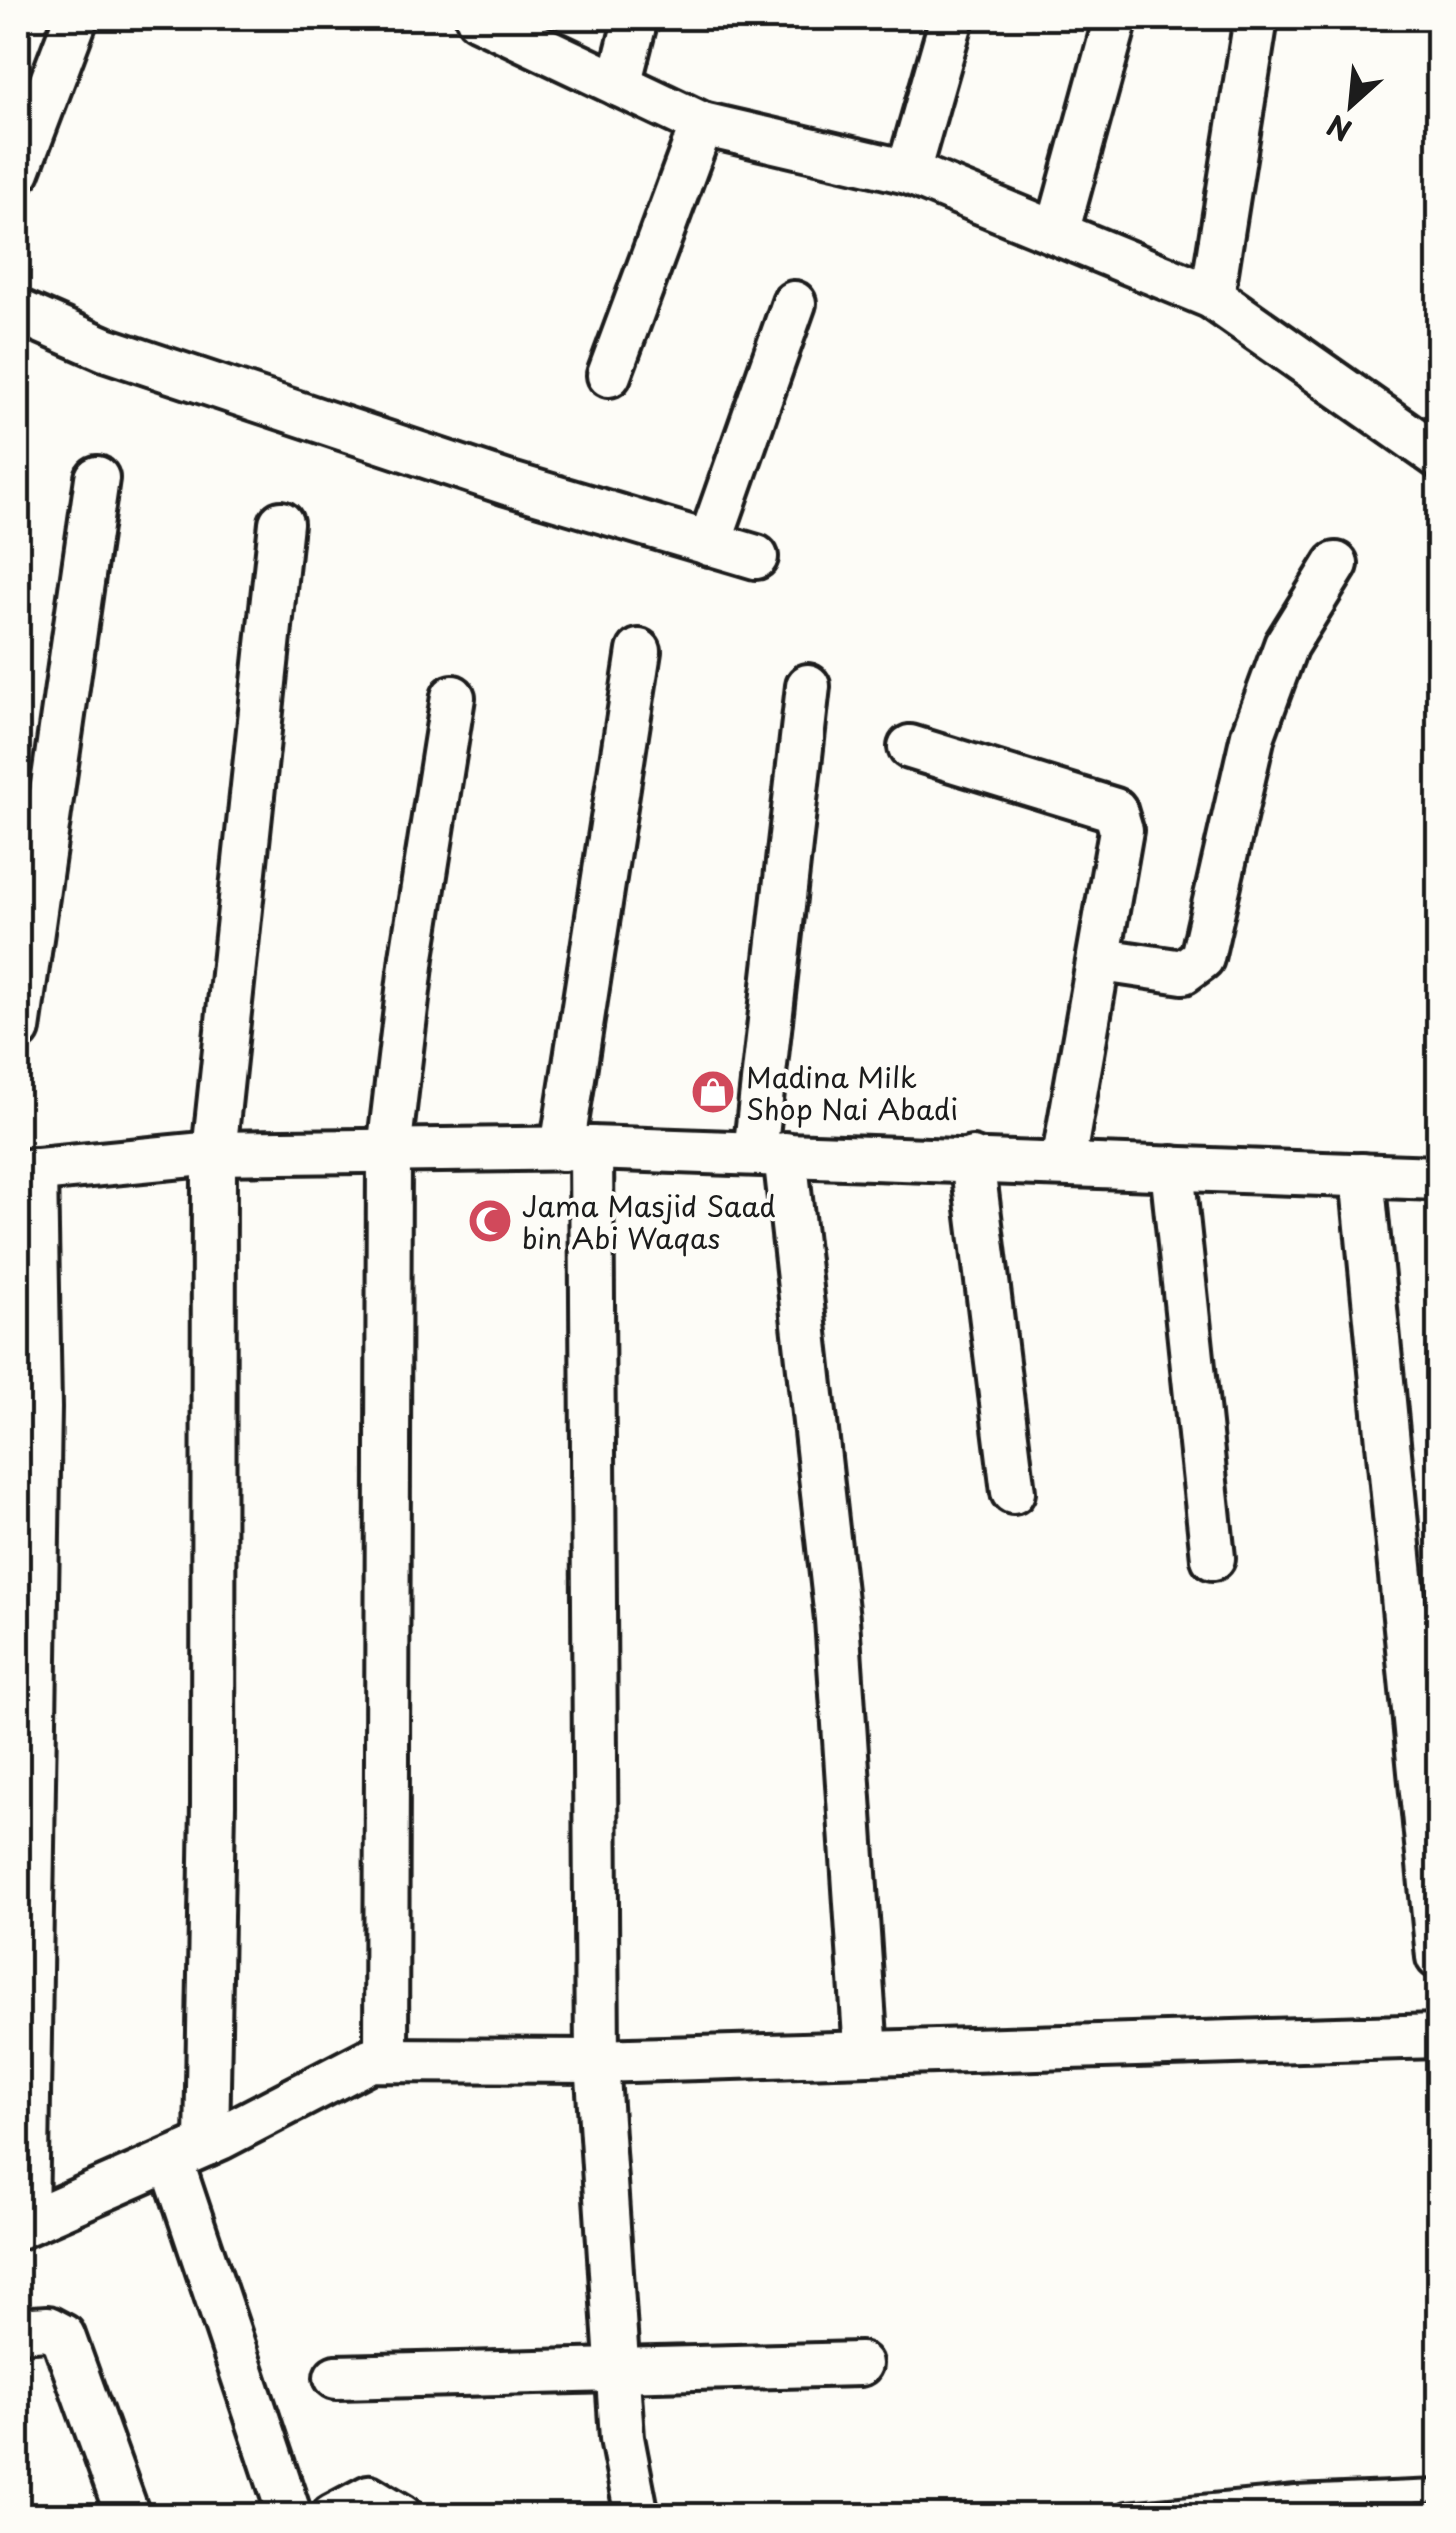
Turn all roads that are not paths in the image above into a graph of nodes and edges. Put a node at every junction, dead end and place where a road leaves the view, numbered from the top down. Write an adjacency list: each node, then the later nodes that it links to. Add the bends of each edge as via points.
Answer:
1 (76, 18): 9 (street)
2 (478, 18): 7 (street)
3 (636, 18): 7 (street)
4 (952, 18): 10 (street)
5 (1116, 18): 11 (street)
6 (1256, 18): 12 (street)
7 (619, 84): 8 (street)
8 (702, 124): 10 (street); 15 (street)
9 (18, 171)
10 (908, 172): 11 (street)
11 (1057, 233): 12 (street)
12 (1212, 297): 16 (street)
13 (794, 303): 19 (street)
14 (18, 311): 19 (street, via 105,349)
15 (609, 374)
16 (1438, 456)
17 (97, 478): 27 (street)
18 (281, 524): 31 (street)
19 (709, 544): 20 (street)
20 (756, 557)
21 (1336, 564): 26 (street, via 1286,645 1253,735 1202,958 1182,972)
22 (639, 651): 28 (street)
23 (808, 686): 30 (street)
24 (453, 697): 29 (street)
25 (910, 747): 26 (street, via 1115,810 1122,830)
26 (1102, 960): 33 (street)
27 (18, 1029)
28 (576, 1149): 29 (street); 30 (street); 48 (street)
29 (389, 1151): 31 (street); 47 (street)
30 (770, 1153): 32 (street); 46 (street, via 837,1619)
31 (214, 1154): 35 (street); 49 (street, via 213,1804)
32 (972, 1159): 33 (street); 39 (street)
33 (1063, 1163): 34 (street)
34 (1172, 1168): 36 (street); 40 (street)
35 (26, 1171): 38 (street)
36 (1362, 1175): 37 (street); 43 (street)
37 (1438, 1178)
38 (28, 1408): 41 (street)
39 (1013, 1492)
40 (1214, 1558)
41 (27, 1600): 42 (street)
42 (25, 1782): 44 (street)
43 (1438, 1958)
44 (24, 1974): 50 (street)
45 (1438, 2036): 46 (street)
46 (866, 2053): 48 (street)
47 (386, 2060): 48 (street); 49 (street, via 370,2060)
48 (597, 2061): 53 (street)
49 (189, 2152): 50 (street); 58 (street)
50 (22, 2224)
51 (18, 2330): 57 (street, via 48,2328 64,2336)
52 (860, 2364): 53 (street)
53 (618, 2368): 54 (street); 61 (street)
54 (336, 2377)
55 (1438, 2491): 56 (lane)
56 (1127, 2514)
57 (128, 2516)
58 (290, 2516)
59 (333, 2516): 60 (street, via 368,2498)
60 (401, 2516)
61 (637, 2516)

